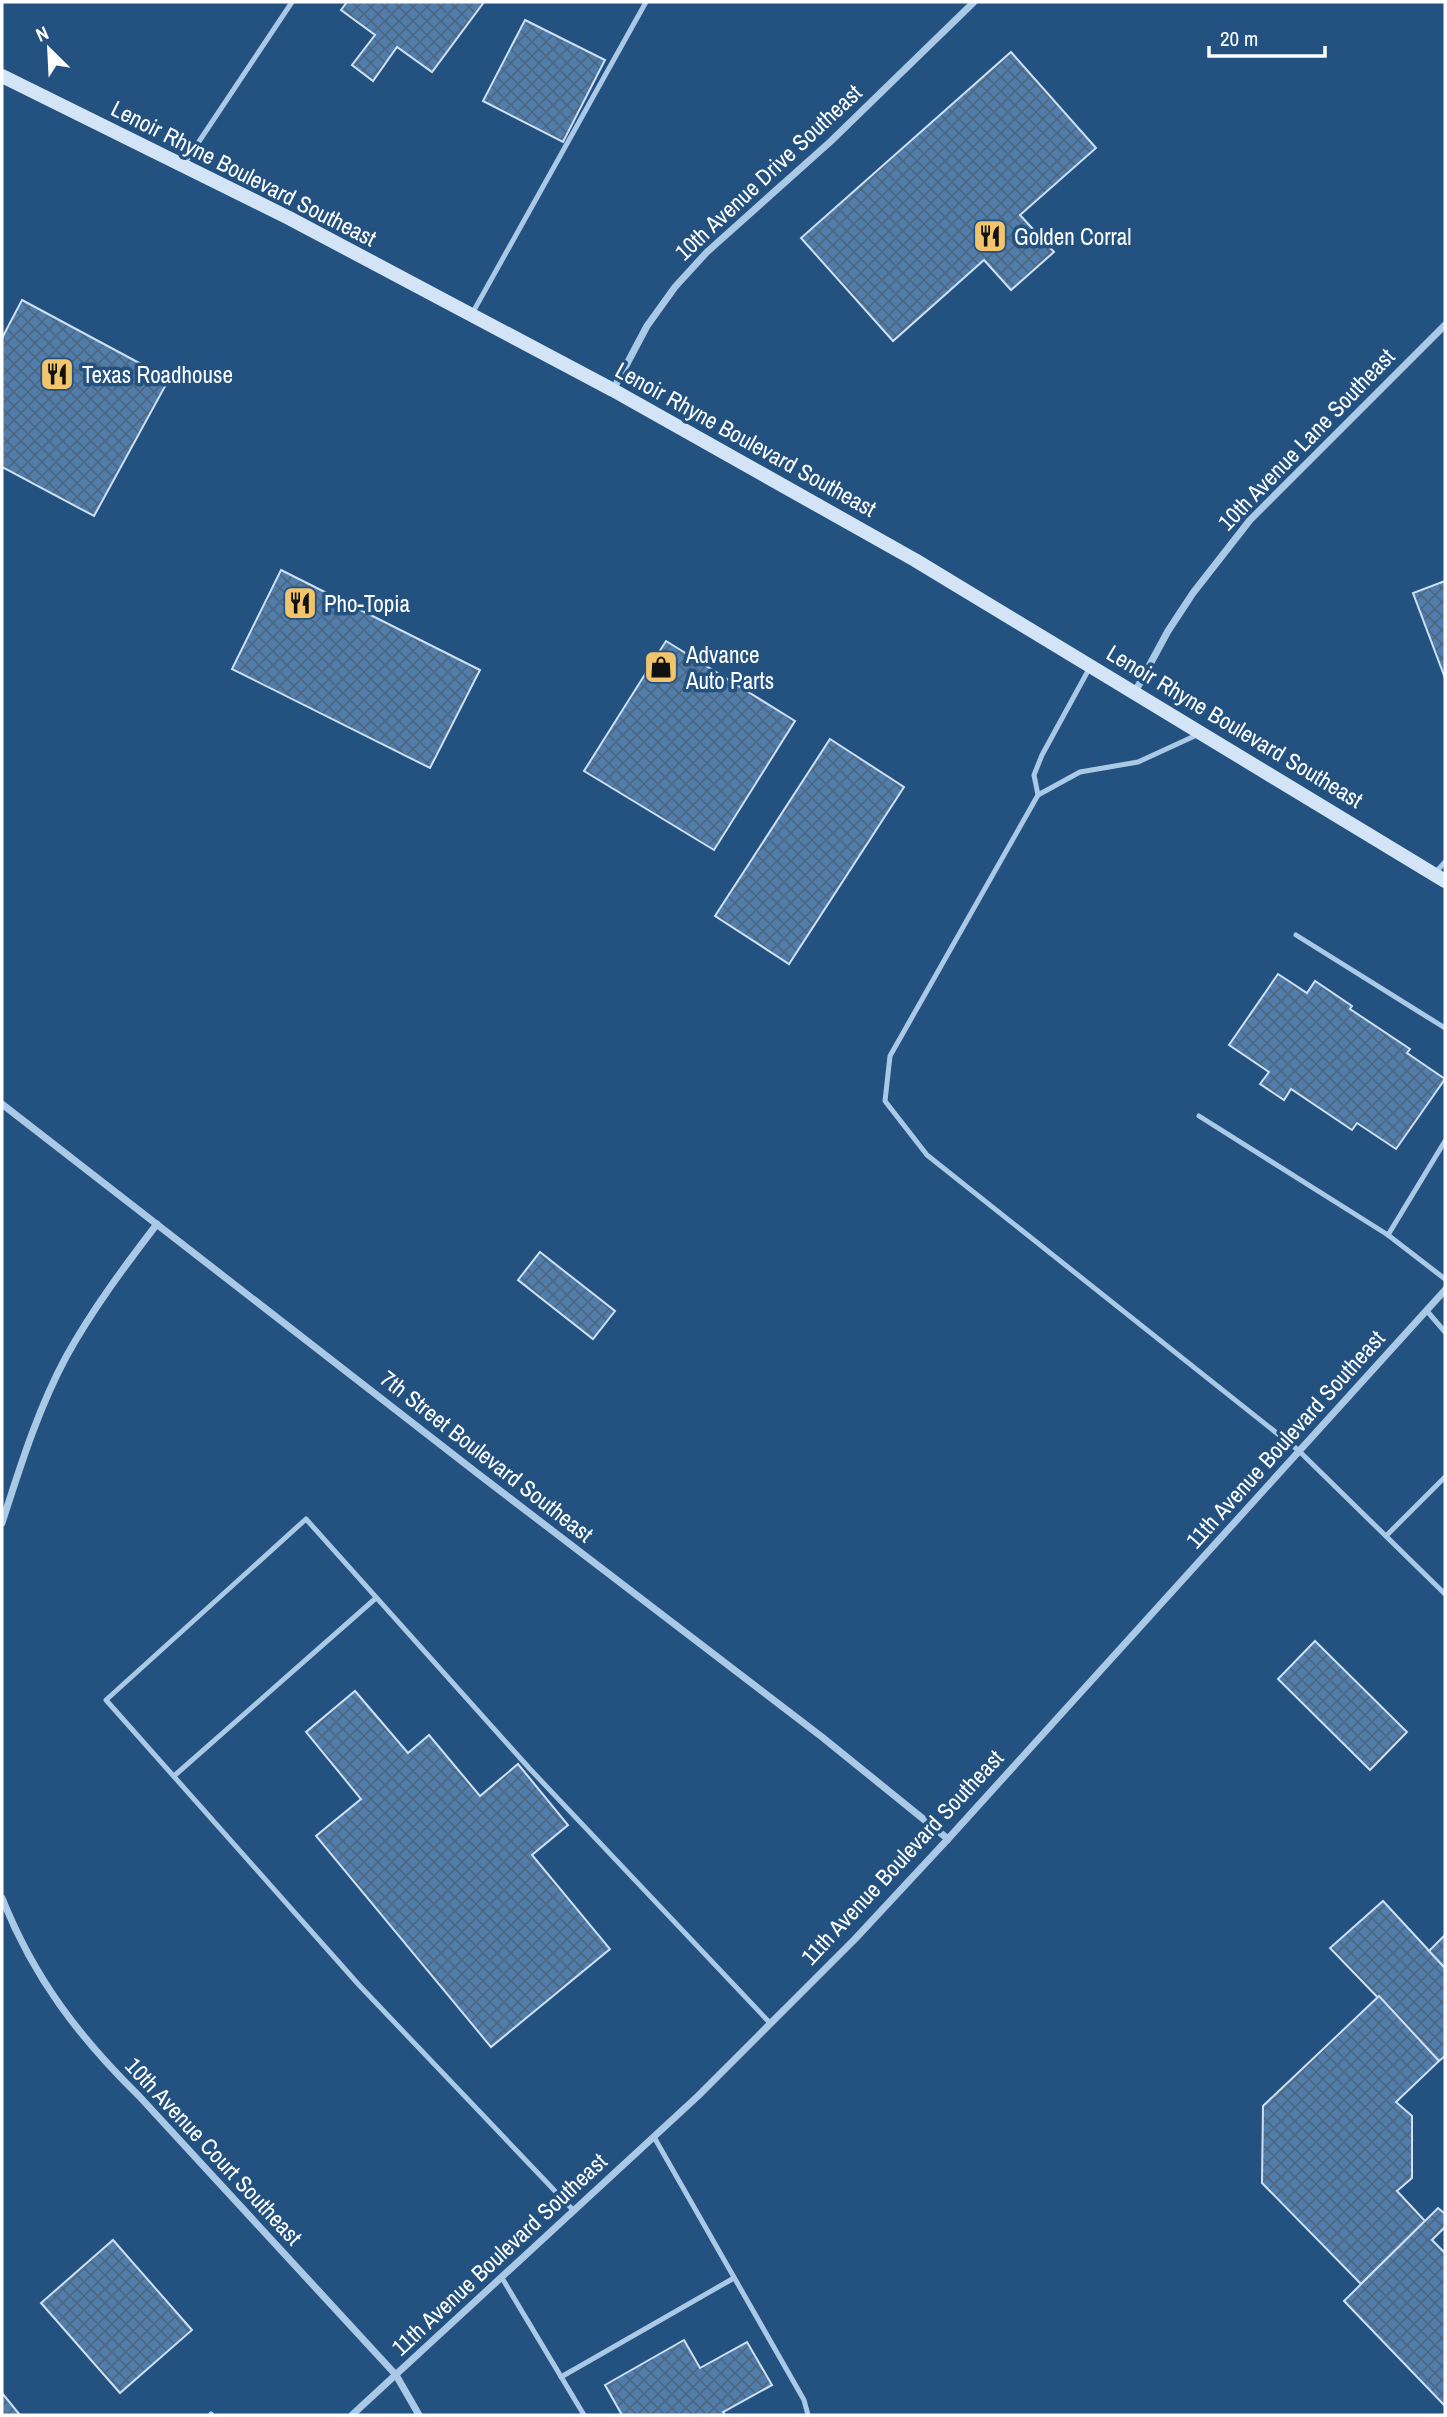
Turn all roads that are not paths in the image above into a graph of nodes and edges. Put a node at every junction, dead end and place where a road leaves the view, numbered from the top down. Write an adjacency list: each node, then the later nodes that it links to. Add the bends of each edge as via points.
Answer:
1 (292, 2): 5 (lane)
2 (646, 2): 6 (lane)
3 (974, 2): 8 (street, 10th Avenue Drive Southeast, via 830,142 707,252 647,326)
4 (2, 76): 5 (main road, Lenoir Rhyne Boulevard Southeast)
5 (182, 167): 6 (main road, Lenoir Rhyne Boulevard Southeast)
6 (472, 315): 8 (main road, Lenoir Rhyne Boulevard Southeast)
7 (1445, 325): 10 (street, 10th Avenue Lane Southeast, via 1250,520 1193,593)
8 (613, 390): 9 (main road, Lenoir Rhyne Boulevard Southeast)
9 (1091, 666): 10 (main road, Lenoir Rhyne Boulevard Southeast); 12 (lane, via 1042,755 1034,775)
10 (1135, 692): 11 (main road, Lenoir Rhyne Boulevard Southeast)
11 (1202, 733): 12 (lane, via 1138,762 1080,772); 14 (main road, Lenoir Rhyne Boulevard Southeast)
12 (1038, 795): 26 (lane, via 890,1056 885,1101 926,1155)
13 (1445, 862): 14 (lane)
14 (1440, 878)
15 (1296, 935): 16 (lane)
16 (1445, 1028)
17 (2, 1104): 20 (street, 7th Street Boulevard Southeast)
18 (1199, 1116): 21 (lane)
19 (1445, 1141): 21 (lane)
20 (157, 1224): 28 (street, via 107,1289 65,1359 26,1449); 33 (street, 7th Street Boulevard Southeast)
21 (1388, 1236): 22 (lane)
22 (1445, 1279)
23 (1445, 1290): 24 (street, 11th Avenue Boulevard Southeast)
24 (1427, 1311): 25 (lane); 26 (street, 11th Avenue Boulevard Southeast)
25 (1445, 1332)
26 (1298, 1451): 29 (lane); 33 (street, 11th Avenue Boulevard Southeast)
27 (1445, 1477): 29 (lane)
28 (2, 1523)
29 (1386, 1536): 30 (lane)
30 (1445, 1594)
31 (376, 1598): 32 (lane); 32 (lane, via 306,1519 106,1700); 35 (lane)
32 (174, 1776): 37 (lane, via 359,1984)
33 (948, 1839): 35 (street, 11th Avenue Boulevard Southeast)
34 (2, 1898): 40 (street, 10th Avenue Court Southeast, via 43,1981 71,2023)
35 (771, 2024): 36 (street, 11th Avenue Boulevard Southeast)
36 (654, 2137): 37 (street, 11th Avenue Boulevard Southeast); 39 (lane)
37 (574, 2211): 38 (street, 11th Avenue Boulevard Southeast)
38 (502, 2278): 40 (street, 11th Avenue Boulevard Southeast); 41 (lane)
39 (734, 2278): 41 (lane); 45 (lane, via 804,2400)
40 (396, 2375): 42 (street, 11th Avenue Boulevard Southeast); 43 (street, 10th Avenue Court Southeast)
41 (561, 2377): 44 (lane)
42 (352, 2415)
43 (419, 2415)
44 (584, 2415)
45 (808, 2415)

